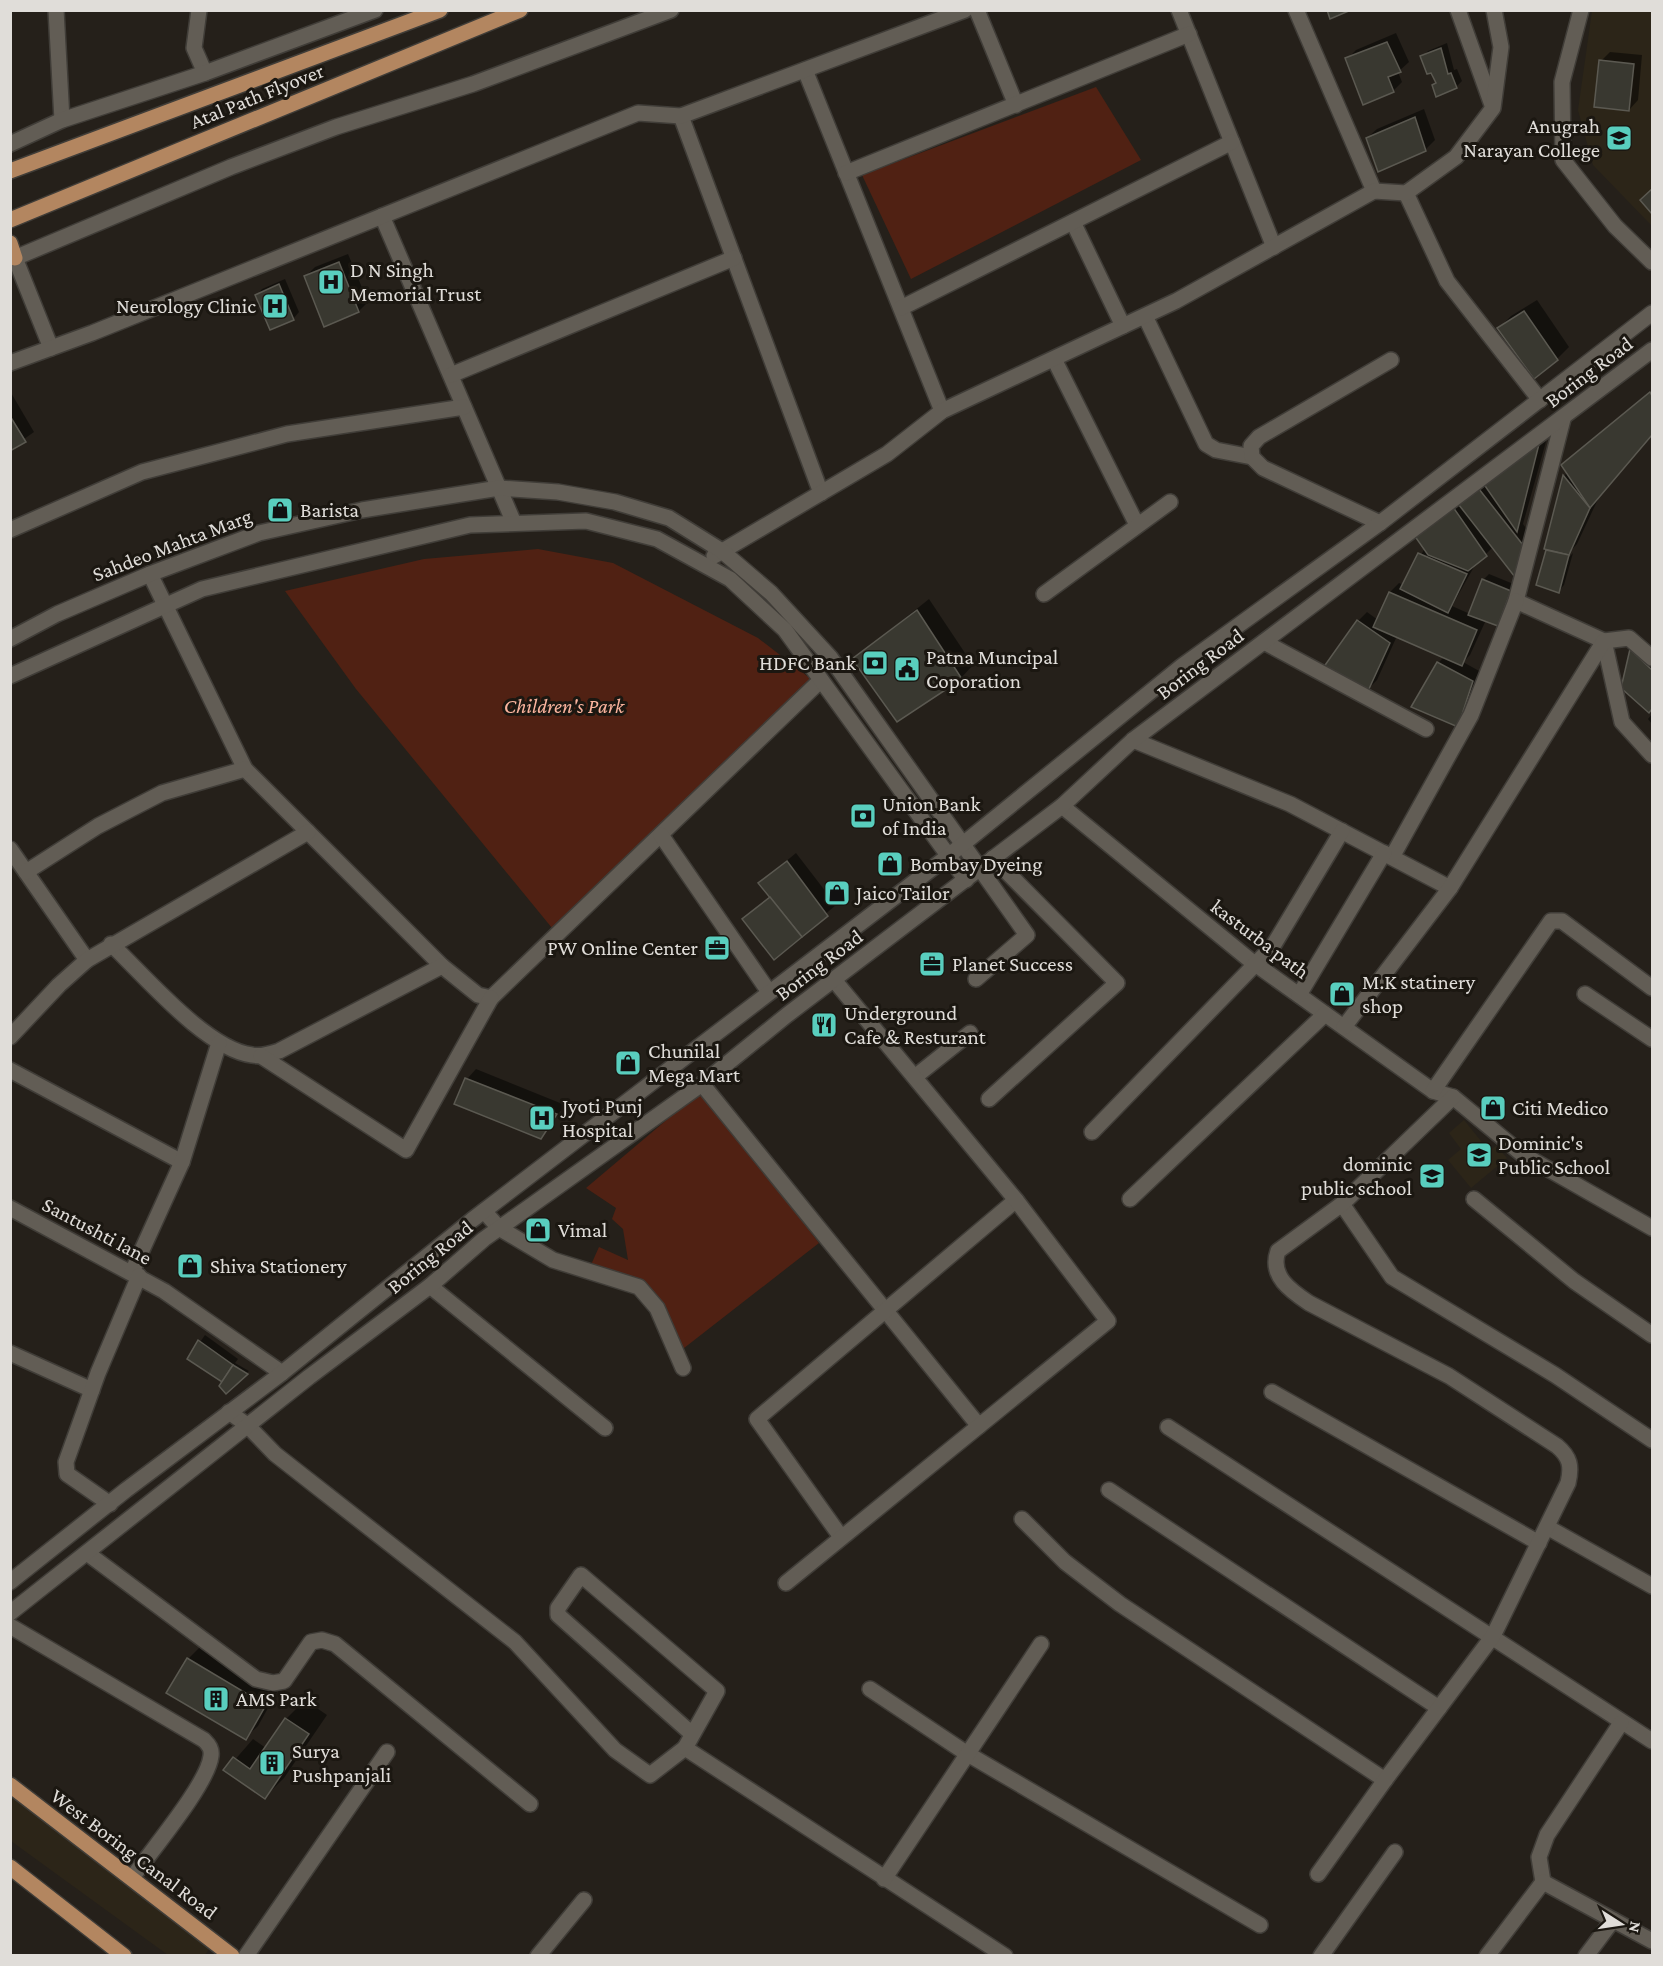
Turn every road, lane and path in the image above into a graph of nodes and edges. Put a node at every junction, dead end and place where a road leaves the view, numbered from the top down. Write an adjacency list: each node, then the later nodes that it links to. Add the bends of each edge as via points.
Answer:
1 (56, 10): 20 (street)
2 (199, 10): 16 (street, via 194,48)
3 (375, 10): 16 (street)
4 (440, 10): 23 (main road, Atal Path Flyover)
5 (520, 10): 28 (main road, Atal Path Flyover)
6 (671, 10): 33 (street, via 473,84 315,135)
7 (965, 10): 15 (street)
8 (977, 10): 17 (street)
9 (1179, 10): 14 (street)
10 (1296, 10): 25 (street)
11 (1458, 10): 18 (street)
12 (1494, 10): 18 (street, via 1501,47)
13 (1581, 10): 34 (street, via 1562,82 1563,160 1615,226)
14 (1189, 34): 17 (street); 21 (street)
15 (805, 70): 19 (street); 24 (street)
16 (205, 73): 20 (street)
17 (1016, 105): 24 (street)
18 (1493, 108): 26 (street, via 1456,157)
19 (681, 116): 27 (street, via 638,113); 32 (street)
20 (62, 120): 22 (street)
21 (1232, 142): 29 (street); 31 (street)
22 (10, 144)
23 (10, 171)
24 (846, 173): 35 (street)
25 (1374, 190): 26 (street); 31 (street)
26 (1406, 193): 45 (street, via 1447,281)
27 (382, 216): 39 (street); 44 (street)
28 (10, 220)
29 (1073, 222): 35 (street); 38 (street)
30 (10, 243): 33 (main road)
31 (1274, 246): 37 (street)
32 (734, 258): 44 (street); 51 (street)
33 (13, 259): 39 (street)
34 (1653, 262)
35 (901, 308): 47 (street)
36 (1653, 314): 45 (street)
37 (1145, 316): 38 (street); 49 (street, via 1206,444 1216,450)
38 (1123, 326): 41 (street)
39 (51, 348): 43 (street)
40 (1653, 350): 48 (street, Boring Road)
41 (1054, 358): 47 (street); 55 (street)
42 (1391, 360): 49 (street, via 1253,441)
43 (10, 363)
44 (451, 375): 46 (street)
45 (1540, 400): 54 (street)
46 (464, 407): 50 (street); 56 (street, via 286,434 142,472)
47 (942, 411): 51 (street, via 887,454)
48 (1563, 418): 61 (street); 65 (street, Boring Road)
49 (1252, 457): 54 (street, via 1263,468)
50 (499, 488): 53 (street); 57 (street, Sahdeo Mahta Marg, via 558,492 615,502 669,518); 59 (street, Sahdeo Mahta Marg, via 362,510 259,533)
51 (821, 493): 57 (street)
52 (1170, 502): 55 (street)
53 (514, 523): 58 (street, via 586,521 657,539); 62 (street, via 470,525 202,589)
54 (1380, 523): 77 (street, via 1182,666)
55 (1137, 525): 60 (street)
56 (10, 530)
57 (722, 551): 58 (street); 77 (street, Sahdeo Mahta Marg, via 771,593 830,657)
58 (701, 563): 68 (street, via 730,579 785,630)
59 (150, 574): 62 (street); 63 (street, Sahdeo Mahta Marg)
60 (1044, 594)
61 (1516, 601): 64 (street); 79 (street, via 1471,715)
62 (164, 605): 67 (street); 72 (street)
63 (10, 639)
64 (1604, 641): 66 (street, via 1629,638); 71 (street, via 1622,722); 85 (street)
65 (1264, 642): 69 (street); 70 (street, Boring Road)
66 (1653, 658)
67 (10, 676)
68 (821, 680): 76 (street); 80 (street)
69 (1426, 729)
70 (1133, 740): 73 (street, Boring Road); 74 (street, via 1290,804)
71 (1653, 755)
72 (245, 769): 75 (street); 83 (street, via 162,794 98,826)
73 (1062, 806): 81 (street, Boring Road); 88 (street, kasturba path)
74 (1342, 831): 79 (street); 88 (street, via 1280,938)
75 (308, 832): 86 (street); 89 (street)
76 (661, 835): 93 (street); 96 (street)
77 (963, 843): 80 (street); 82 (street, Sahdeo Mahta Marg)
78 (10, 849): 83 (street)
79 (1388, 855): 85 (street); 95 (street)
80 (947, 857): 84 (street); 93 (street)
81 (993, 858): 82 (street, Boring Road); 109 (street, via 1117,983)
82 (980, 869): 84 (street, Boring Road); 90 (street, Sahdeo Mahta Marg, via 1027,935)
83 (26, 872): 87 (street)
84 (966, 880): 91 (street, Boring Road)
85 (1450, 888): 98 (street)
86 (111, 944): 87 (street); 102 (street)
87 (87, 960): 100 (street)
88 (1256, 964): 95 (street, kasturba path); 110 (street)
89 (442, 966): 96 (street, via 478,995); 103 (street, via 279,1051)
90 (976, 979)
91 (834, 981): 105 (street); 106 (street, Boring Road)
92 (1653, 988): 107 (street, via 1562,921 1551,921)
93 (769, 992): 117 (street)
94 (1585, 994): 101 (street)
95 (1299, 995): 97 (street, kasturba path)
96 (491, 998): 103 (street, via 406,1150)
97 (1325, 1014): 98 (street, kasturba path); 112 (street)
98 (1344, 1027): 107 (street, kasturba path)
99 (970, 1033): 105 (street)
100 (10, 1037)
101 (1653, 1039)
102 (219, 1043): 103 (street); 111 (street)
103 (261, 1056)
104 (10, 1070): 111 (street)
105 (916, 1076): 114 (street)
106 (702, 1084): 118 (street, Boring Road); 122 (street)
107 (1433, 1090): 108 (street, kasturba path)
108 (1453, 1097): 115 (street); 119 (street, kasturba path, via 1522,1154)
109 (989, 1099)
110 (1092, 1131)
111 (182, 1162): 120 (street)
112 (1130, 1199)
113 (1474, 1199): 123 (street, via 1574,1281)
114 (1016, 1200): 122 (street); 131 (street, via 1108,1321)
115 (1342, 1204): 134 (street, via 1392,1277 1555,1375); 138 (street, via 1278,1251 1278,1276 1310,1303 1449,1376 1566,1454 1570,1461 1568,1483)
116 (10, 1208): 120 (street, Santushti lane)
117 (484, 1211): 118 (street); 126 (street)
118 (499, 1228): 121 (street, Boring Road); 125 (street, via 566,1266 639,1287 657,1308)
119 (1653, 1228)
120 (135, 1274): 126 (street, Santushti lane); 127 (street)
121 (430, 1286): 130 (street, Boring Road); 133 (street)
122 (884, 1312): 131 (street); 139 (street, via 757,1419)
123 (1653, 1335)
124 (10, 1353): 127 (street)
125 (683, 1368)
126 (282, 1373): 129 (street)
127 (92, 1390): 136 (street, via 66,1462 68,1474)
128 (1272, 1392): 140 (street)
129 (229, 1412): 130 (street); 136 (street)
130 (247, 1425): 141 (street, Boring Road); 154 (street, via 275,1454 515,1642 615,1750 650,1775)
131 (979, 1426): 139 (street)
132 (1168, 1427): 147 (street)
133 (605, 1428)
134 (1653, 1440)
135 (1109, 1491): 150 (street)
136 (110, 1504): 142 (street)
137 (1022, 1519): 157 (street, via 1065,1562 1120,1604)
138 (1547, 1527): 140 (street); 144 (street)
139 (841, 1537): 143 (street)
140 (1539, 1543): 147 (street)
141 (87, 1553): 145 (street, Boring Road); 159 (street, via 256,1679 284,1681 311,1642 335,1644)
142 (10, 1582)
143 (786, 1583)
144 (1653, 1586)
145 (10, 1613)
146 (10, 1626): 163 (street, via 210,1746 208,1765 198,1785)
147 (1493, 1636): 150 (street); 151 (street)
148 (1041, 1644): 156 (street)
149 (870, 1689): 156 (street)
150 (1439, 1708): 157 (street)
151 (1622, 1723): 153 (street); 165 (street, via 1547,1835 1539,1857)
152 (693, 1734): 152 (street, via 717,1691 581,1575 558,1608 558,1616); 154 (street)
153 (1653, 1741)
154 (685, 1748): 164 (street)
155 (387, 1752): 173 (street)
156 (966, 1753): 164 (street); 168 (street)
157 (1385, 1780): 162 (street)
158 (10, 1785): 163 (main road, West Boring Canal Road)
159 (530, 1804)
160 (1395, 1852): 175 (street)
161 (10, 1867): 172 (main road)
162 (1318, 1874)
163 (132, 1878): 170 (main road, West Boring Canal Road)
164 (884, 1879): 174 (street)
165 (1543, 1882): 167 (street); 176 (street)
166 (584, 1900): 171 (street)
167 (1613, 1920): 169 (street); 177 (street)
168 (1260, 1925)
169 (1653, 1941)
170 (226, 1954)
171 (543, 1954)
172 (124, 1956)
173 (246, 1956)
174 (1005, 1956)
175 (1321, 1956)
176 (1487, 1956)
177 (1586, 1956)

